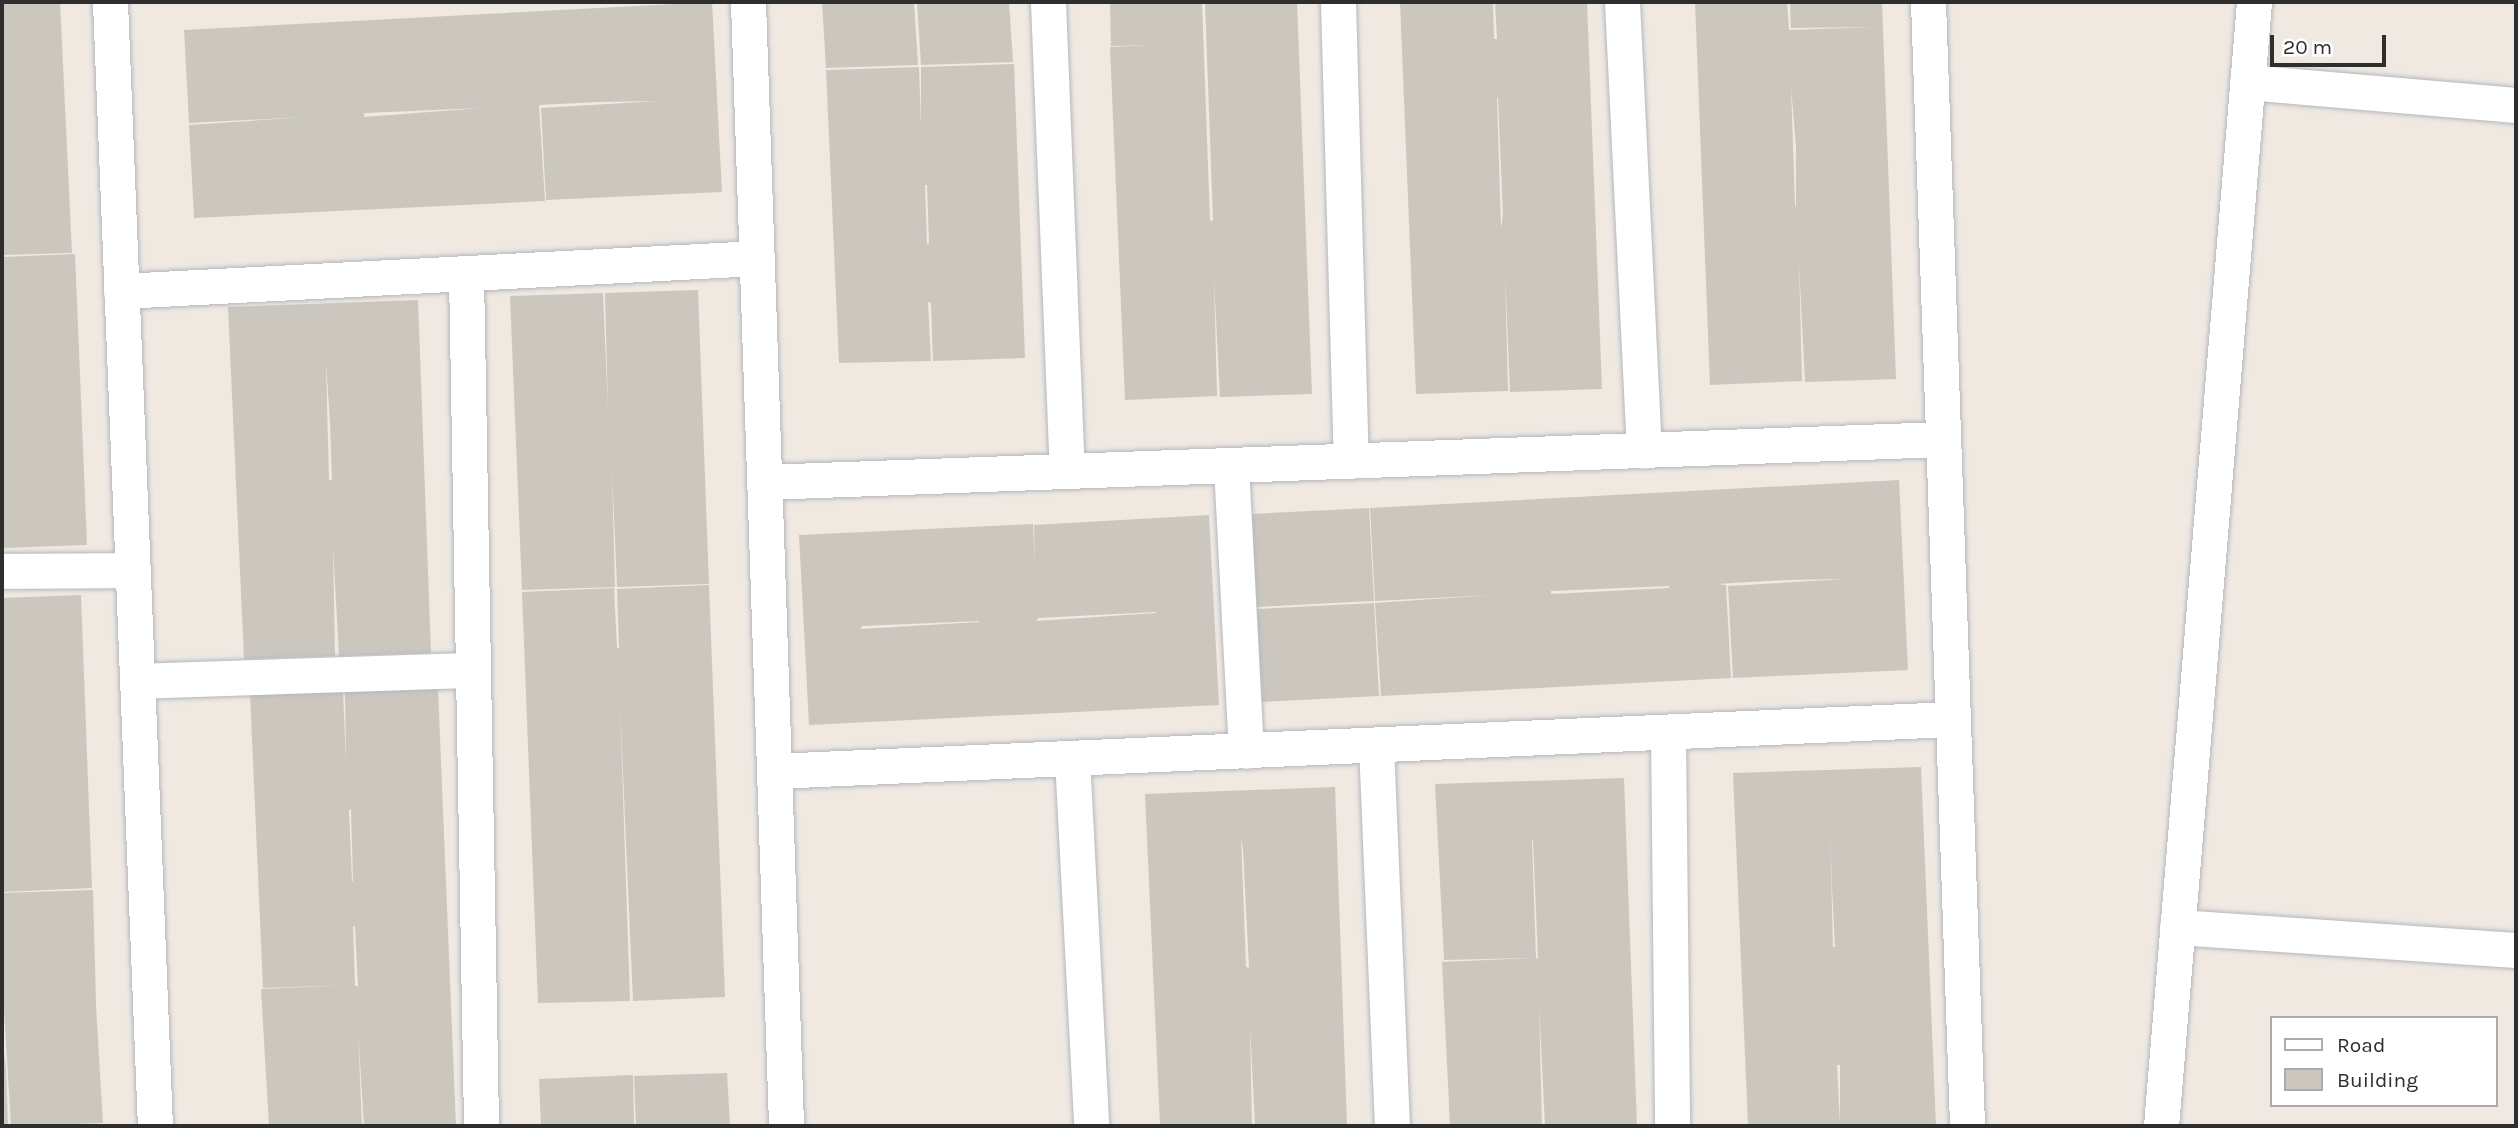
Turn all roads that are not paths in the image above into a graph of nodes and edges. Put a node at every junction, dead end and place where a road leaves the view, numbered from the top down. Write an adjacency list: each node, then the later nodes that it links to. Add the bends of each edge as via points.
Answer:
1 (110, 2): 12 (street)
2 (748, 2): 10 (street)
3 (1048, 2): 17 (street)
4 (1338, 2): 15 (street)
5 (1622, 2): 14 (street)
6 (1928, 2): 13 (street)
7 (2254, 2): 8 (street)
8 (2247, 82): 9 (street); 29 (street)
9 (2516, 105)
10 (757, 258): 11 (street); 18 (street)
11 (466, 273): 12 (street); 21 (street)
12 (121, 291): 19 (street)
13 (1943, 439): 14 (street); 23 (street)
14 (1644, 450): 15 (street)
15 (1351, 461): 16 (street)
16 (1231, 466): 17 (street); 26 (street)
17 (1067, 471): 18 (street)
18 (764, 482): 28 (street)
19 (133, 570): 20 (street); 22 (street)
20 (2, 571)
21 (473, 670): 22 (street); 32 (street)
22 (137, 681): 31 (street)
23 (1953, 719): 24 (street); 37 (street)
24 (1668, 733): 25 (street); 36 (street)
25 (1376, 745): 26 (street); 35 (street)
26 (1246, 751): 27 (street)
27 (1072, 758): 28 (street); 34 (street)
28 (774, 772): 33 (street)
29 (2177, 927): 30 (street); 38 (street)
30 (2516, 950)
31 (155, 1126)
32 (481, 1126)
33 (786, 1126)
34 (1091, 1126)
35 (1392, 1126)
36 (1672, 1126)
37 (1967, 1126)
38 (2161, 1126)

